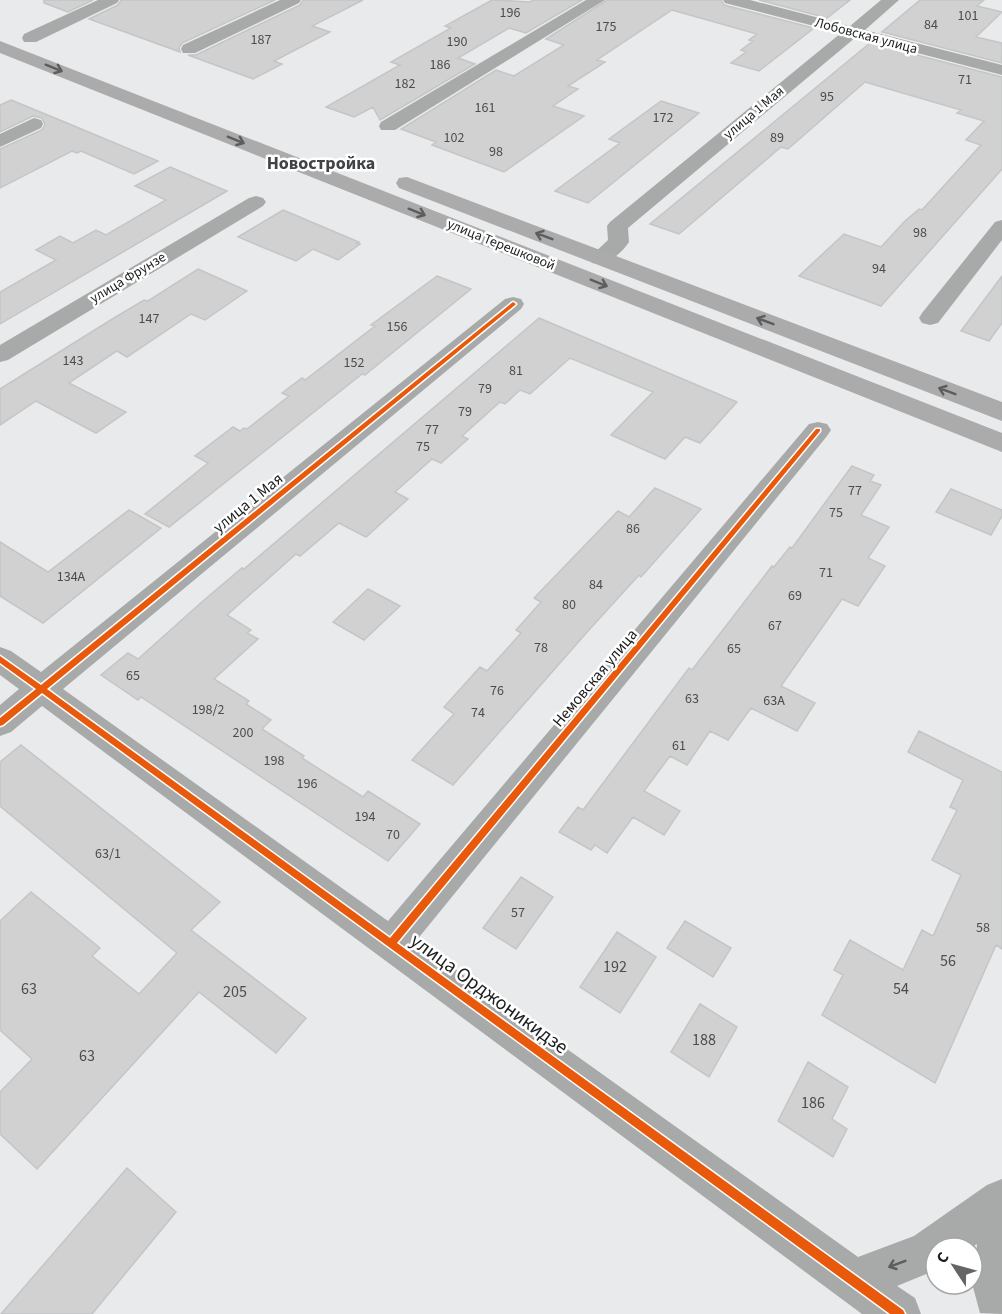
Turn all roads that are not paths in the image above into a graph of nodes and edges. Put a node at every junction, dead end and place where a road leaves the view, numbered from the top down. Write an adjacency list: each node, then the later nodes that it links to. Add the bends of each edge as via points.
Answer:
1 (111, 0): 8 (street)
2 (293, 0): 10 (street)
3 (597, 0): 14 (street)
4 (730, 0): 7 (street, Лобовская улица)
5 (891, 0): 7 (street, улица 1 Мая)
6 (0, 27): 8 (main road)
7 (851, 32): 11 (street, Лобовская улица); 19 (street, улица 1 Мая, via 617,226 620,242)
8 (30, 38): 12 (main road)
9 (0, 47): 25 (main road, улица Терешковой, one-way to 25)
10 (189, 49)
11 (1002, 70)
12 (238, 118)
13 (34, 124): 15 (street)
14 (388, 126)
15 (0, 141)
16 (392, 177): 19 (main road, улица Терешковой, one-way to 16)
17 (256, 202): 22 (street, улица Фрунзе)
18 (1002, 226): 21 (street)
19 (600, 258): 23 (main road, улица Терешковой, one-way to 19)
20 (513, 304): 27 (street, улица 1 Мая)
21 (930, 318)
22 (0, 355)
23 (1002, 412)
24 (818, 430): 29 (street, Немовская улица)
25 (1002, 442)
26 (0, 659): 27 (street, улица Орджоникидзе)
27 (43, 688): 28 (street, улица 1 Мая); 29 (street, улица Орджоникидзе)
28 (0, 723)
29 (392, 943): 31 (street, улица Орджоникидзе)
30 (1001, 1201): 31 (street, one-way to 31, via 928,1252); 32 (street, via 995,1287)
31 (853, 1281): 33 (street, улица Орджоникидзе)
32 (1002, 1312)
33 (899, 1314)

